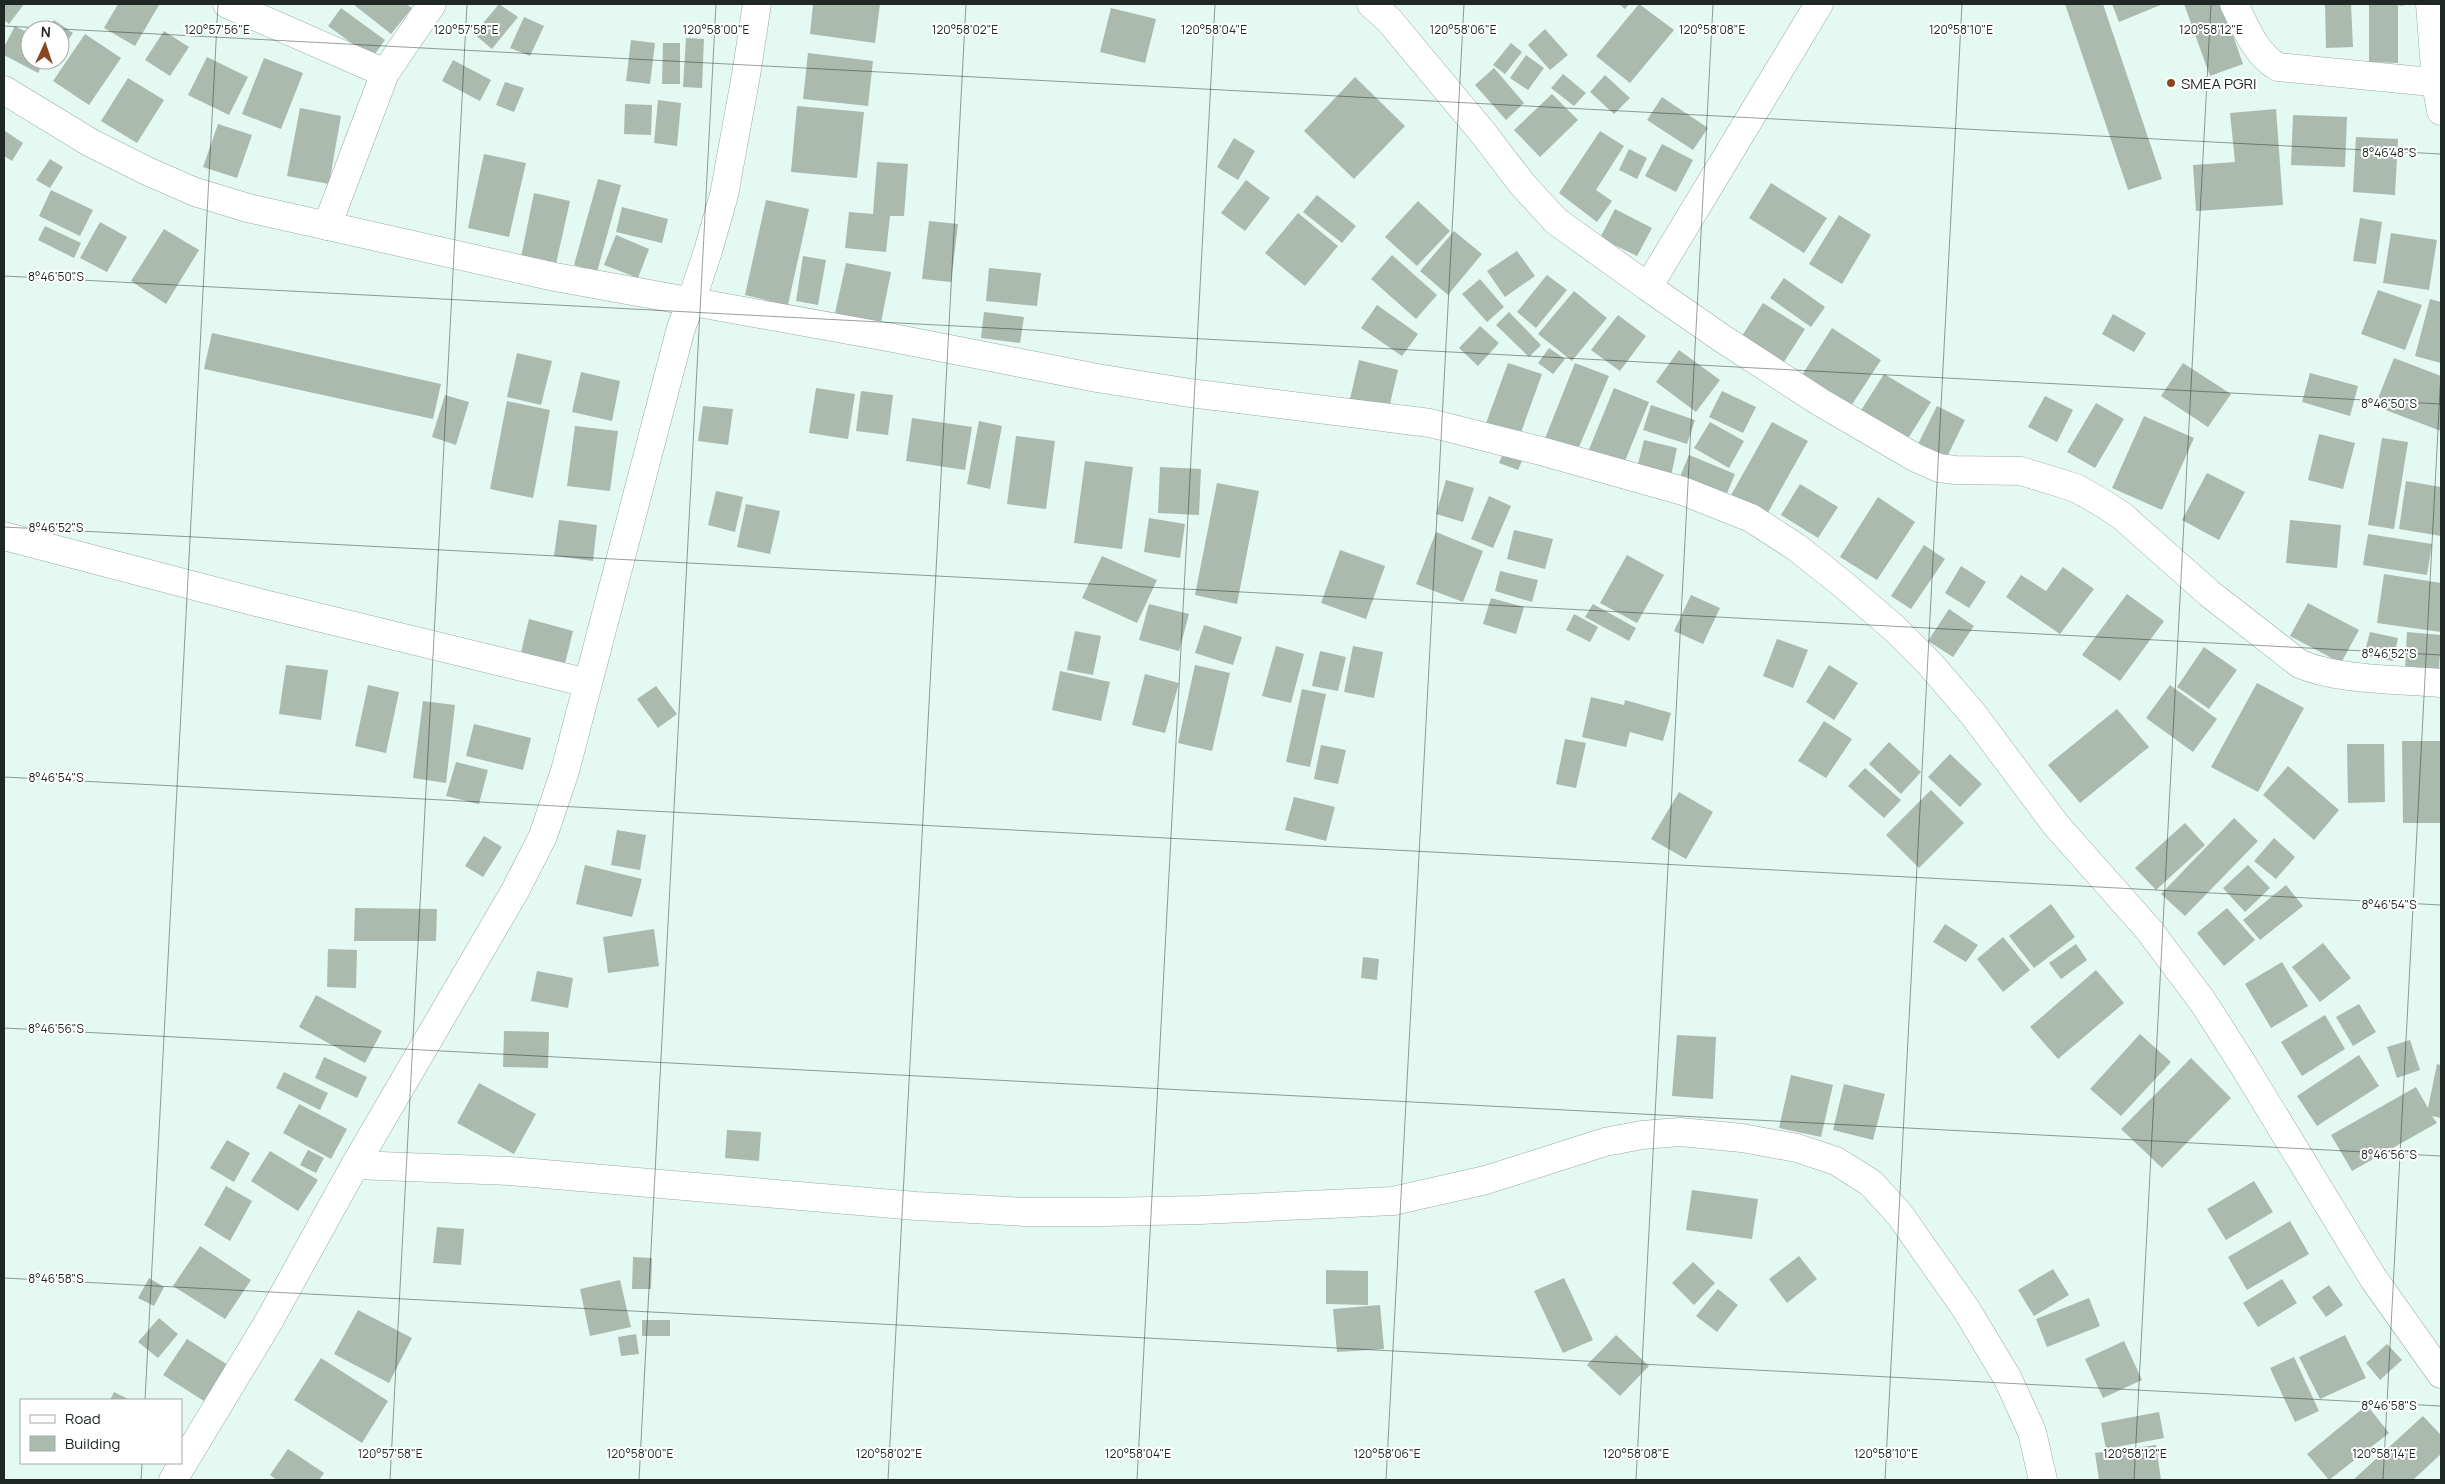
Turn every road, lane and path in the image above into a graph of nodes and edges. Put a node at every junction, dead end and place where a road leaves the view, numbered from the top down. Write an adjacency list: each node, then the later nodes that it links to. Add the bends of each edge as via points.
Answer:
1 (227, 4): 8 (street)
2 (432, 4): 8 (street)
3 (757, 4): 14 (street, via 724,195)
4 (1371, 4): 13 (street, via 1389,20 1522,184 1556,221)
5 (1819, 4): 13 (street)
6 (2234, 4): 9 (street, via 2256,47 2278,67)
7 (2430, 4): 9 (street)
8 (385, 73): 12 (street)
9 (2438, 83): 11 (street)
10 (4, 90): 12 (street, via 91,143 195,192)
11 (2441, 111)
12 (327, 226): 14 (street, via 555,277)
13 (1648, 287): 17 (street, via 1812,396 1916,458 1939,468 1955,470 2021,471 2076,488 2104,504 2122,516 2210,594 2300,664 2335,674)
14 (690, 302): 16 (street); 19 (street, via 1190,393 1430,424 1558,455 1683,491 1751,518 1796,547 1845,586 1930,664 1973,714 2056,825 2149,930 2213,1017 2373,1278)
15 (4, 536): 16 (street)
16 (588, 683): 18 (street, via 565,771 543,836 515,891)
17 (2441, 683)
18 (355, 1165): 20 (street, via 269,1321); 21 (street, via 510,1172 916,1206 1102,1212 1393,1201 1486,1180 1605,1142 1642,1135 1680,1132 1797,1148 1836,1161 1871,1183 1900,1215 1966,1309 2008,1379 2032,1432)
19 (2441, 1374)
20 (173, 1480)
21 (2043, 1480)

